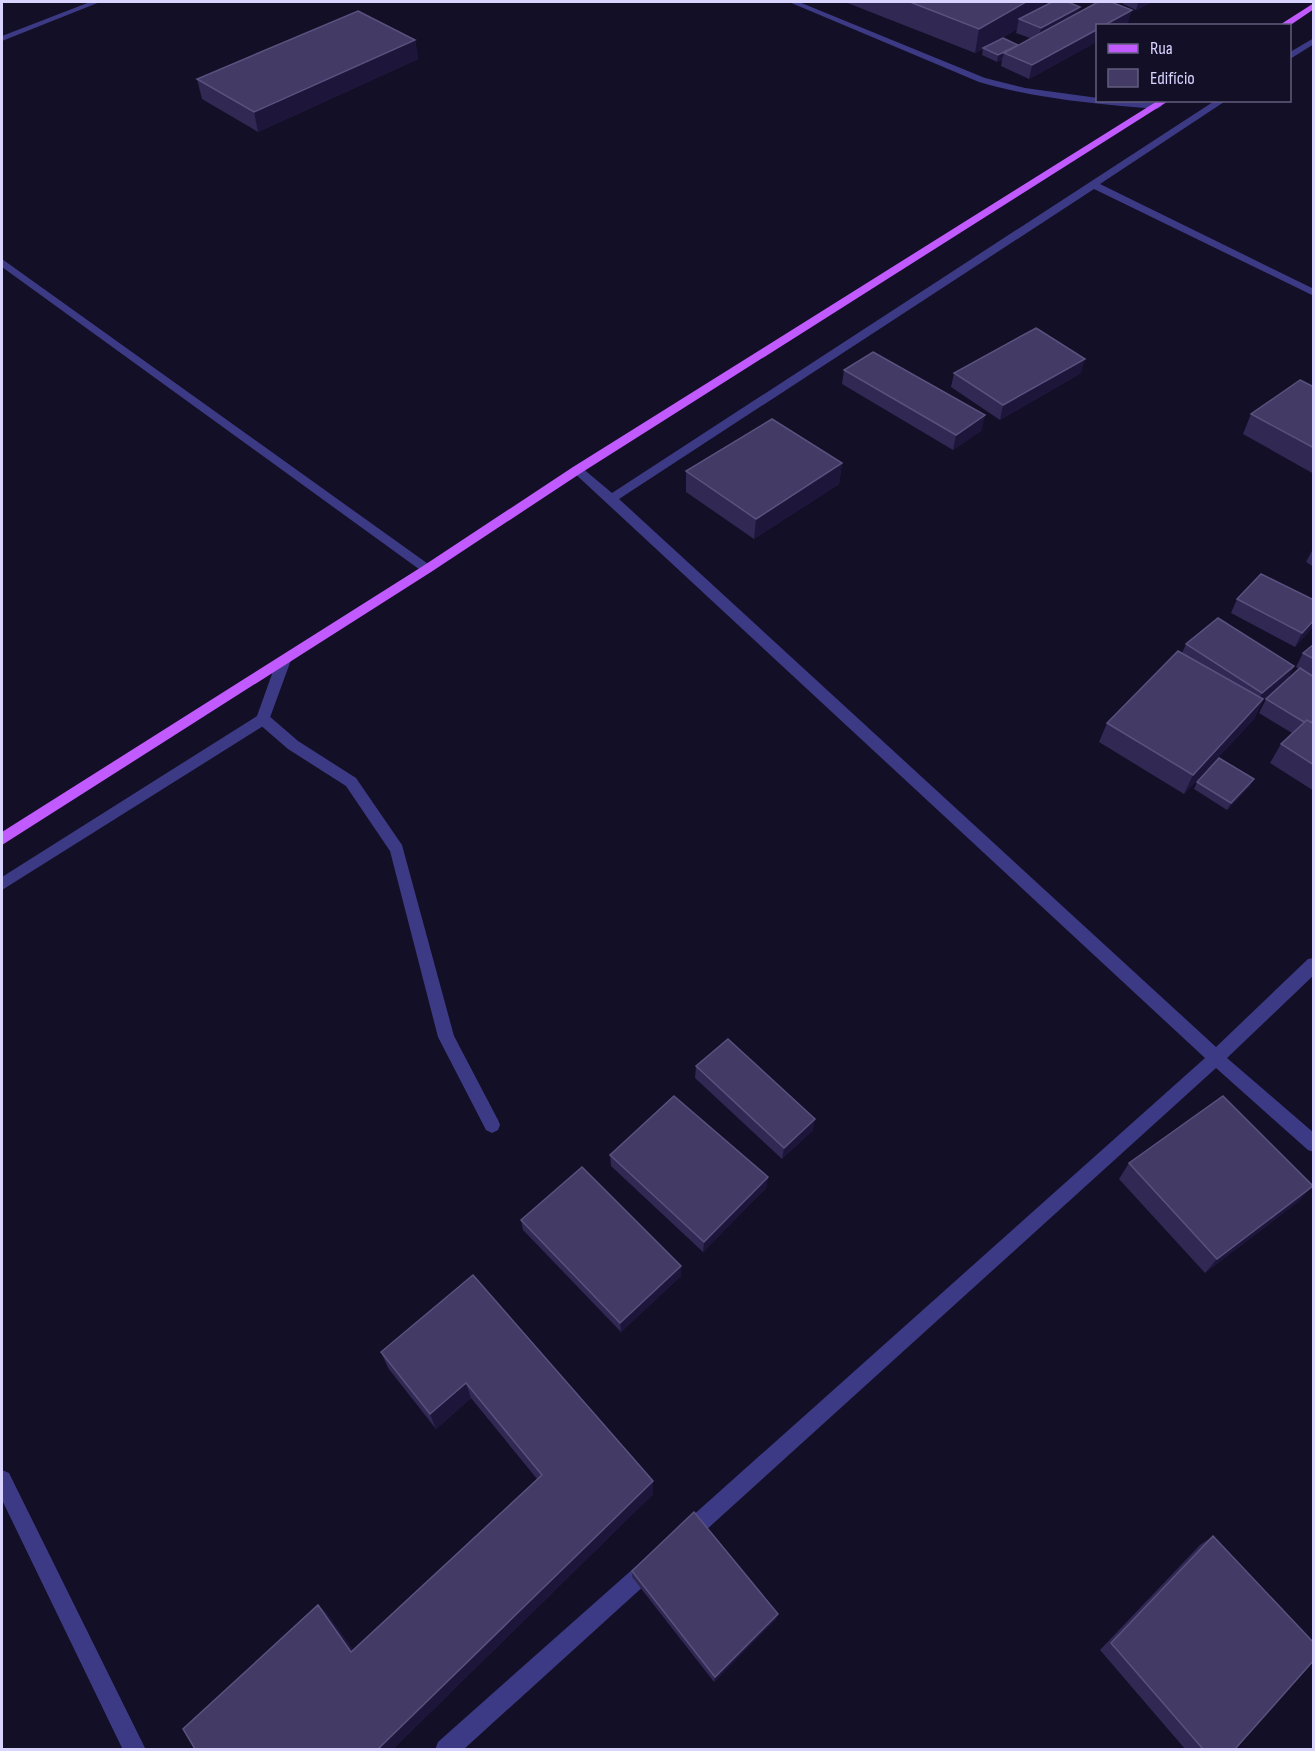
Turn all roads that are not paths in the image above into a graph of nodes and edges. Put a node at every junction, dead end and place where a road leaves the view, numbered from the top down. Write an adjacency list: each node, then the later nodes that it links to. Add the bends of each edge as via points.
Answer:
1 (96, 2): 5 (street)
2 (793, 2): 8 (street, via 1010,89)
3 (1314, 5): 4 (main road)
4 (1285, 24)
5 (2, 39)
6 (1313, 40): 7 (street)
7 (1291, 55)
8 (1096, 99)
9 (1146, 102): 11 (street)
10 (1220, 102): 12 (street, via 1143,155)
11 (1162, 103): 15 (main road)
12 (1092, 184): 14 (street); 16 (street)
13 (2, 262): 17 (street)
14 (1314, 293)
15 (577, 470): 16 (street); 17 (main road)
16 (611, 499): 23 (street)
17 (427, 569): 18 (main road)
18 (284, 660): 19 (street); 20 (main road)
19 (263, 719): 21 (street); 24 (street, via 293,745 351,782 397,849 446,1037)
20 (2, 839)
21 (2, 885)
22 (1314, 964): 23 (street)
23 (1216, 1058): 25 (street); 28 (street)
24 (492, 1125)
25 (1314, 1144)
26 (2, 1480): 27 (street)
27 (135, 1749)
28 (446, 1749)

